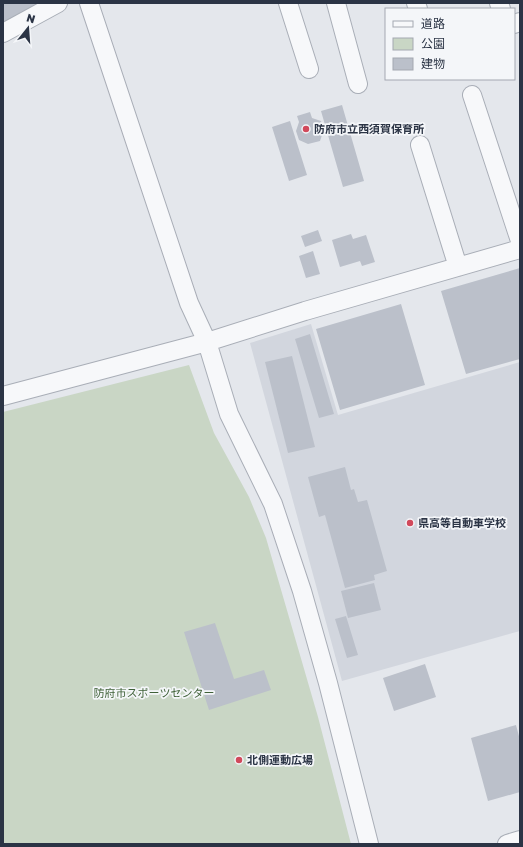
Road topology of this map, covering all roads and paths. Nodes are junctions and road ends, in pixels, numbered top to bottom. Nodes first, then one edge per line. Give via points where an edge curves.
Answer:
1 (58, 3) edge
2 (89, 3) edge
3 (288, 3) edge
4 (336, 3) edge
5 (3, 33) edge
6 (309, 69) dead end
7 (358, 84) dead end
8 (472, 95) dead end
9 (420, 145) dead end
10 (520, 240) edge
11 (520, 249) edge
12 (458, 267) junction
13 (207, 342) junction
14 (3, 396) edge
15 (520, 840) edge
16 (369, 844) edge
17 (507, 844) edge

1 - 5 street
2 - 13 street via 186,296
3 - 6 street
4 - 7 street
8 - 10 street
9 - 12 street
11 - 12 street
12 - 13 street
13 - 14 street
13 - 16 street via 229,414 273,504 302,591
15 - 17 street

